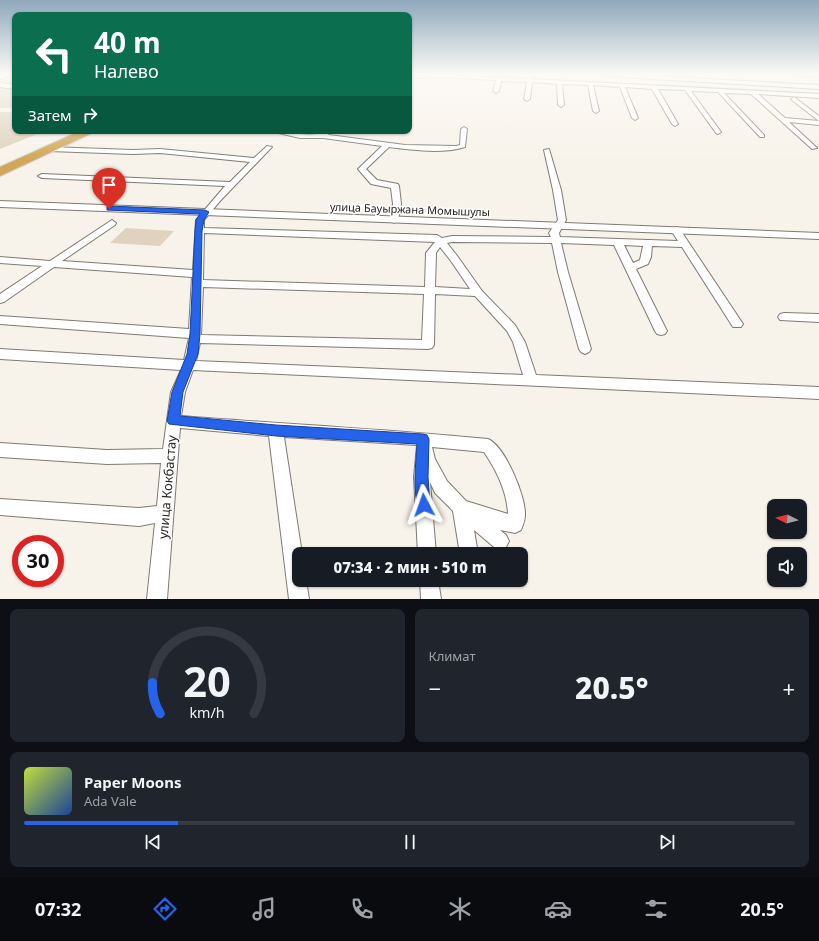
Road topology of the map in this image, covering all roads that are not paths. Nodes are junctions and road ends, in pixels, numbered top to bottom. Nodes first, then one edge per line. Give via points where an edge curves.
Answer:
1 (594, 103) edge
2 (629, 103) edge
3 (663, 103) edge
4 (697, 103) edge
5 (731, 103) edge
6 (764, 103) edge
7 (799, 103) edge
8 (596, 111) dead end
9 (635, 118) dead end
10 (819, 119) edge
11 (784, 120) junction
12 (819, 123) edge
13 (675, 124) dead end
14 (464, 129) dead end
15 (718, 132) dead end
16 (70, 134) edge
17 (82, 134) edge
18 (292, 134) edge
19 (762, 136) dead end
20 (387, 144) junction
21 (269, 147) dead end
22 (814, 148) dead end
23 (49, 149) junction
24 (547, 150) dead end
25 (256, 160) junction
26 (0, 165) edge
27 (0, 172) edge
28 (42, 176) dead end
29 (232, 184) junction
30 (0, 204) edge
31 (205, 212) junction
32 (394, 220) junction
33 (112, 223) dead end
34 (676, 230) junction
35 (199, 231) junction
36 (556, 233) junction
37 (819, 236) edge
38 (617, 241) junction
39 (441, 242) junction
40 (648, 242) junction
41 (684, 244) junction
42 (0, 260) edge
43 (51, 265) junction
44 (630, 268) junction
45 (198, 278) junction
46 (429, 291) junction
47 (478, 293) junction
48 (0, 299) edge
49 (784, 317) dead end
50 (819, 318) edge
51 (0, 320) edge
52 (737, 324) dead end
53 (661, 331) dead end
54 (195, 337) junction
55 (586, 349) dead end
56 (0, 354) edge
57 (189, 366) junction
58 (531, 380) junction
59 (819, 393) edge
60 (173, 421) junction
61 (276, 430) junction
62 (423, 439) junction
63 (0, 450) edge
64 (170, 455) junction
65 (0, 507) edge
66 (461, 507) junction
67 (165, 514) junction
68 (500, 541) dead end
69 (427, 547) edge
70 (468, 547) edge
71 (430, 587) edge
72 (157, 599) edge
73 (299, 599) edge
74 (431, 599) edge

1 - 8 street
2 - 9 street
3 - 13 street
4 - 15 street
5 - 19 street
6 - 11 street
7 - 10 street
11 - 12 street
11 - 22 street
14 - 20 street via 464,144 461,147 405,147
16 - 26 highway
17 - 23 highway
18 - 20 street via 325,135
20 - 32 street via 362,169 374,182 395,186 397,204
21 - 25 street
23 - 25 street via 160,151
23 - 27 highway
24 - 36 street via 562,220
25 - 29 street
28 - 29 street
29 - 31 street
30 - 31 street, улица Бауыржана Момышулы
31 - 32 street, улица Бауыржана Момышулы
31 - 35 street, улица Кокбастау via 200,220
32 - 36 street, улица Бауыржана Момышулы via 543,226
33 - 43 street
34 - 36 street, улица Бауыржана Момышулы
34 - 37 street, улица Бауыржана Момышулы
34 - 41 street
35 - 39 street via 404,235 437,238
35 - 45 street, улица Кокбастау
36 - 38 street
36 - 39 street via 452,239
36 - 55 street via 565,279
38 - 40 street
38 - 44 street
39 - 46 street via 434,246 431,253
39 - 47 street
40 - 41 street
40 - 44 street via 644,262
41 - 52 street
42 - 43 street
43 - 45 street
43 - 48 street
44 - 53 street
45 - 46 street
45 - 54 street, улица Кокбастау
46 - 47 street
46 - 54 street via 428,344
47 - 58 street via 511,328 519,342
49 - 50 street
51 - 54 street
54 - 57 street, улица Кокбастау
56 - 57 street
57 - 58 street
57 - 60 street, улица Кокбастау via 178,392
58 - 59 street
60 - 61 street
60 - 64 street, улица Кокбастау
61 - 62 street
61 - 73 street
62 - 66 street via 428,460 441,487
62 - 66 street via 488,446 511,486 518,518 515,524 503,522
62 - 69 street via 422,477
63 - 64 street via 146,458
64 - 67 street, улица Кокбастау
65 - 67 street via 139,517
66 - 68 street
66 - 70 street
67 - 72 street, улица Кокбастау
71 - 74 street

